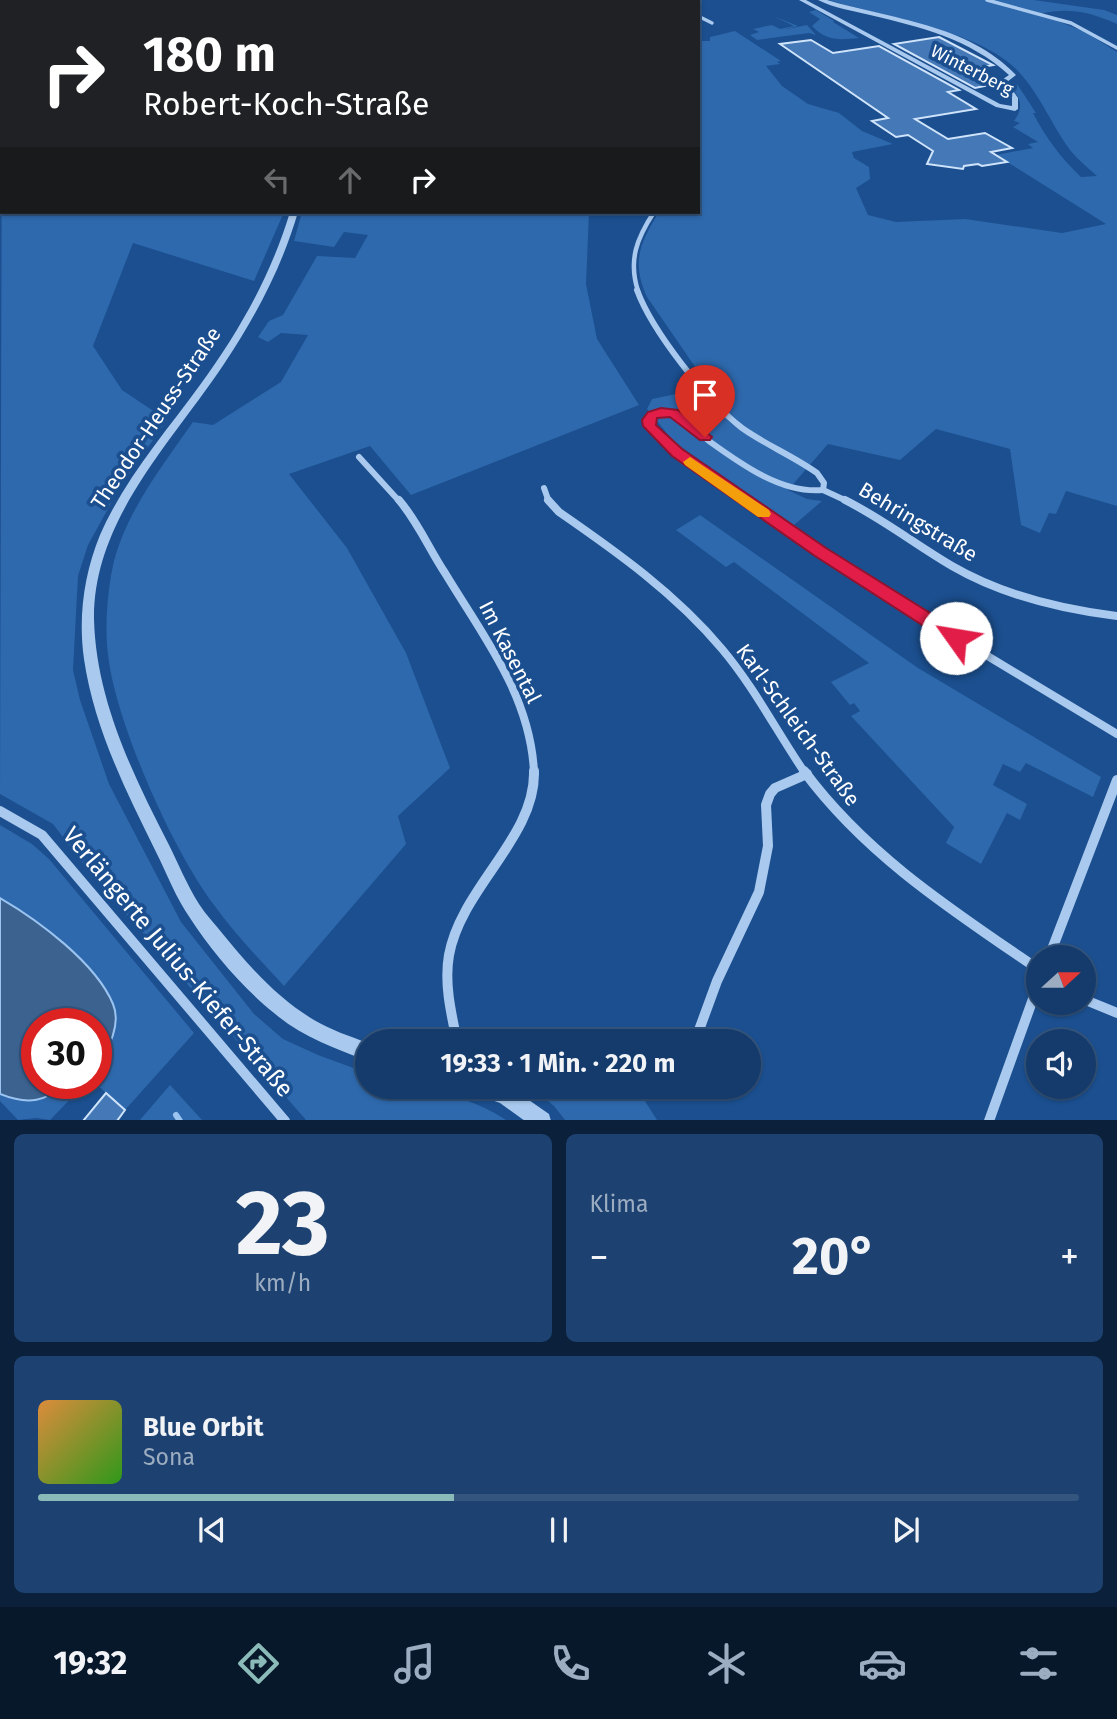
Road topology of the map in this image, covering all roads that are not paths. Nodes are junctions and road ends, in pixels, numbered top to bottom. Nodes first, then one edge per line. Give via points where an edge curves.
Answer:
1 (802, 0) edge
2 (821, 0) edge
3 (987, 0) edge
4 (700, 17) edge
5 (712, 23) dead end
6 (1117, 48) edge
7 (293, 214) edge
8 (653, 214) edge
9 (359, 457) dead end
10 (544, 488) dead end
11 (822, 490) junction
12 (1117, 616) edge
13 (1117, 734) edge
14 (807, 774) junction
15 (1117, 780) edge
16 (0, 811) edge
17 (1054, 945) edge
18 (1026, 961) edge
19 (1096, 1004) edge
20 (1117, 1013) edge
21 (1027, 1015) edge
22 (455, 1029) edge
23 (699, 1029) edge
24 (355, 1047) edge
25 (502, 1099) edge
26 (526, 1113) edge
27 (284, 1120) edge
28 (989, 1120) edge

1 - 2 street, Winterberg via 1001,107 1016,106 1003,82 1013,75 986,52 944,34
3 - 6 street via 1061,20
4 - 5 street
7 - 24 street, Theodor-Heuss-Straße via 254,309 107,534 96,560 89,635 109,735 126,778 195,912 276,1006 325,1037
8 - 11 street via 634,251 640,298 721,409 743,428 817,473 824,483
9 - 22 street, Im Kasental via 404,507 498,657 517,697 534,759 533,798 527,813 460,921 449,954
10 - 14 street, Karl-Schleich-Straße via 559,512 644,573 721,648
11 - 12 street, Behringstraße via 854,503 935,556 986,582 1065,607
11 - 13 street, Behringstraße via 802,492 766,475 673,413 661,412 649,420 677,452 821,552
14 - 18 street, Karl-Schleich-Straße via 862,839 948,908
14 - 23 street via 770,794 766,805 768,846 759,892 720,972
15 - 17 street
16 - 27 street, Verlängerte Julius-Kiefer-Straße via 42,835
19 - 20 street
21 - 28 street
25 - 26 street

